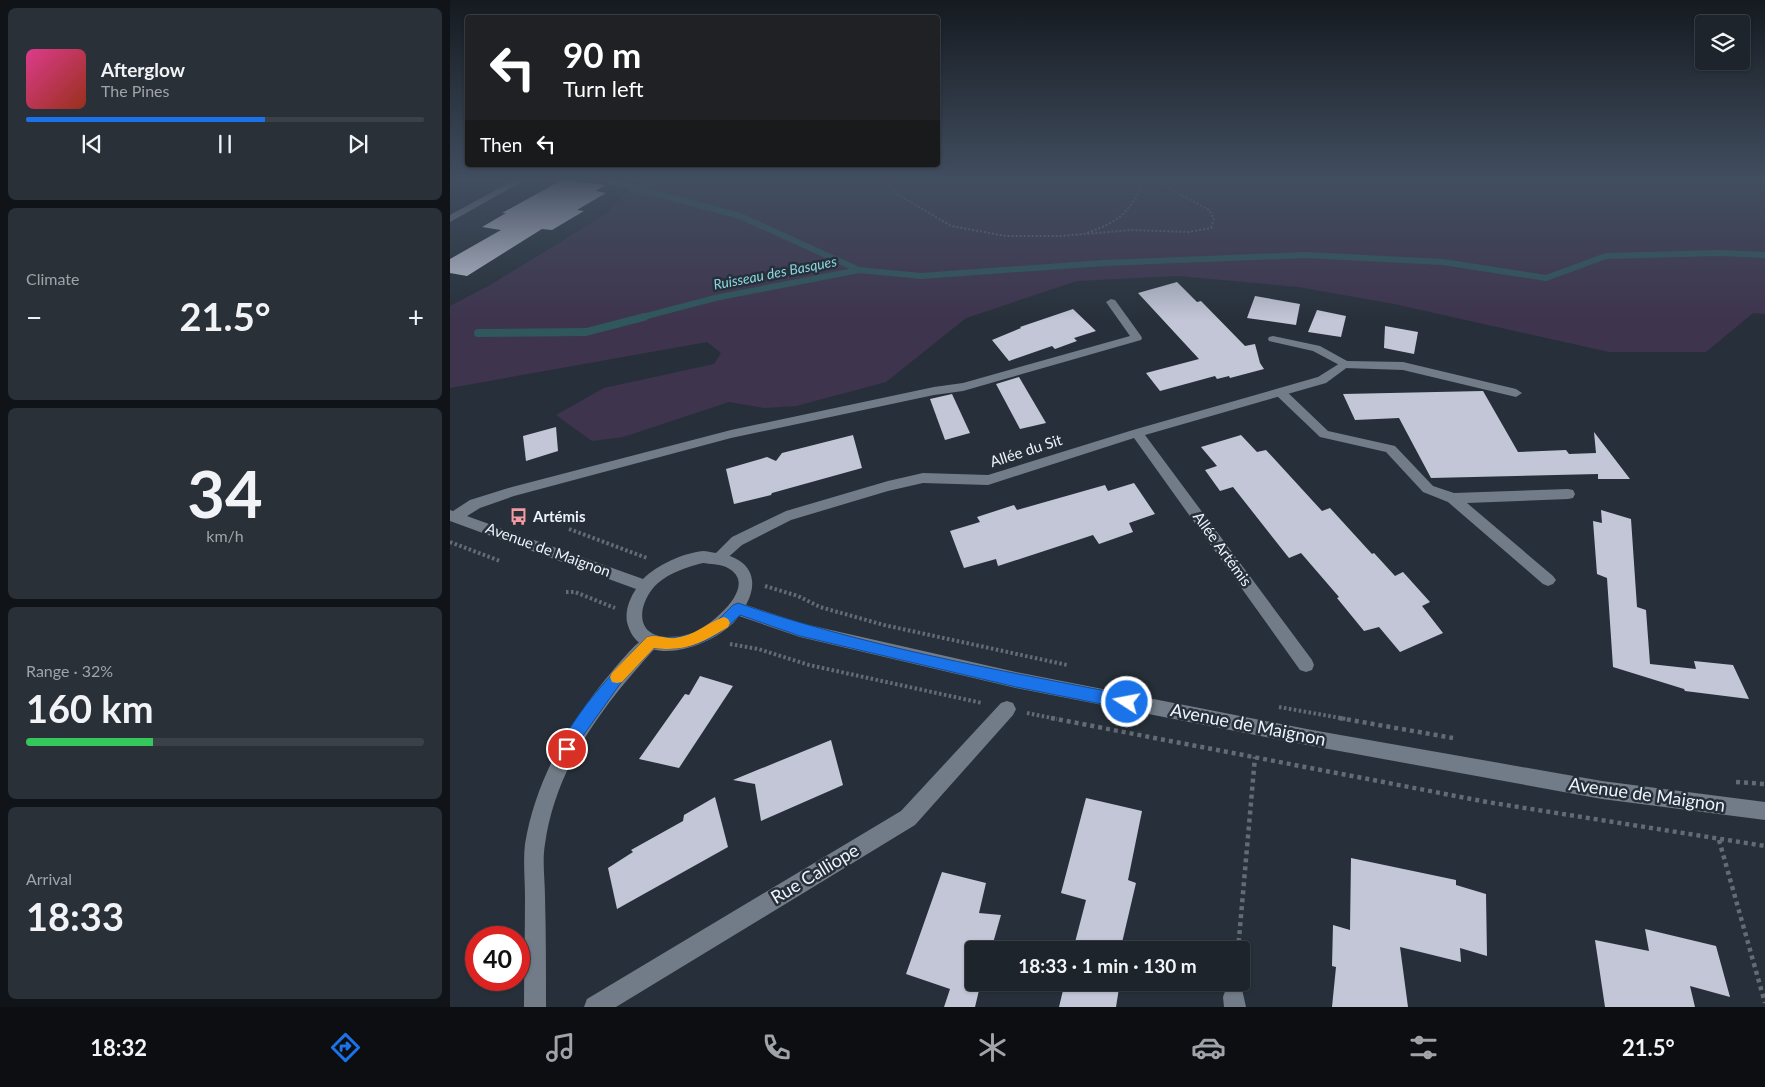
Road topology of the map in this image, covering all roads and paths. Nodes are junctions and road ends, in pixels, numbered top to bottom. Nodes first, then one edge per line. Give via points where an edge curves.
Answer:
1 (956, 227) edge
2 (1103, 227) edge
3 (1211, 227) edge
4 (1082, 234) junction
5 (1110, 302) dead end
6 (1273, 338) dead end
7 (1345, 364) junction
8 (1280, 392) junction
9 (1516, 393) dead end
10 (1137, 433) junction
11 (1568, 494) dead end
12 (1453, 498) junction
13 (452, 516) edge
14 (569, 529) dead end
15 (450, 542) edge
16 (719, 557) junction
17 (500, 561) dead end
18 (668, 569) junction
19 (746, 580) junction
20 (1548, 580) dead end
21 (646, 586) junction
22 (566, 592) dead end
23 (738, 609) junction
24 (633, 618) junction
25 (698, 638) junction
26 (652, 641) junction
27 (1306, 665) dead end
28 (1076, 667) dead end
29 (1277, 707) dead end
30 (1007, 709) junction
31 (1454, 739) dead end
32 (1255, 757) junction
33 (1727, 781) dead end
34 (1765, 784) edge
35 (1765, 811) edge
36 (1719, 840) junction
37 (1765, 846) edge
38 (1239, 941) edge
39 (1765, 1003) edge
40 (535, 1007) edge
41 (595, 1007) edge

1 - 4 path via 1006,236
2 - 4 path
3 - 4 path via 1189,232 1131,230
5 - 13 street via 1138,338 963,387 934,390 730,434 503,495
6 - 7 street via 1316,348
7 - 8 street, Allée du Sit via 1322,380
7 - 9 street via 1404,366
8 - 10 street, Allée du Sit
8 - 12 street via 1324,434 1390,449 1428,488
10 - 16 street, Allée du Sit via 988,480 923,478 860,494 786,516 737,541
10 - 27 street, Allée Artémis
11 - 12 lane
12 - 20 street
13 - 21 street, Avenue de Maignon
14 - 18 path
15 - 17 path
16 - 18 street via 702,557
16 - 19 street via 737,565
18 - 21 street
19 - 23 street via 745,594
19 - 28 path via 798,596 820,607 884,625
21 - 24 street via 636,602
22 - 24 path via 605,603
23 - 25 street via 721,626
23 - 35 street, Avenue de Maignon via 800,630 1016,680 1602,790
24 - 26 street via 638,632
25 - 26 street via 673,644
25 - 30 path via 758,649 809,664
26 - 40 street via 615,679 575,735 558,764 542,806 535,846
29 - 31 path
30 - 32 path
30 - 41 street, Rue Calliope via 908,818
32 - 36 path via 1470,799
32 - 38 path
33 - 34 path
36 - 37 path
36 - 39 path

